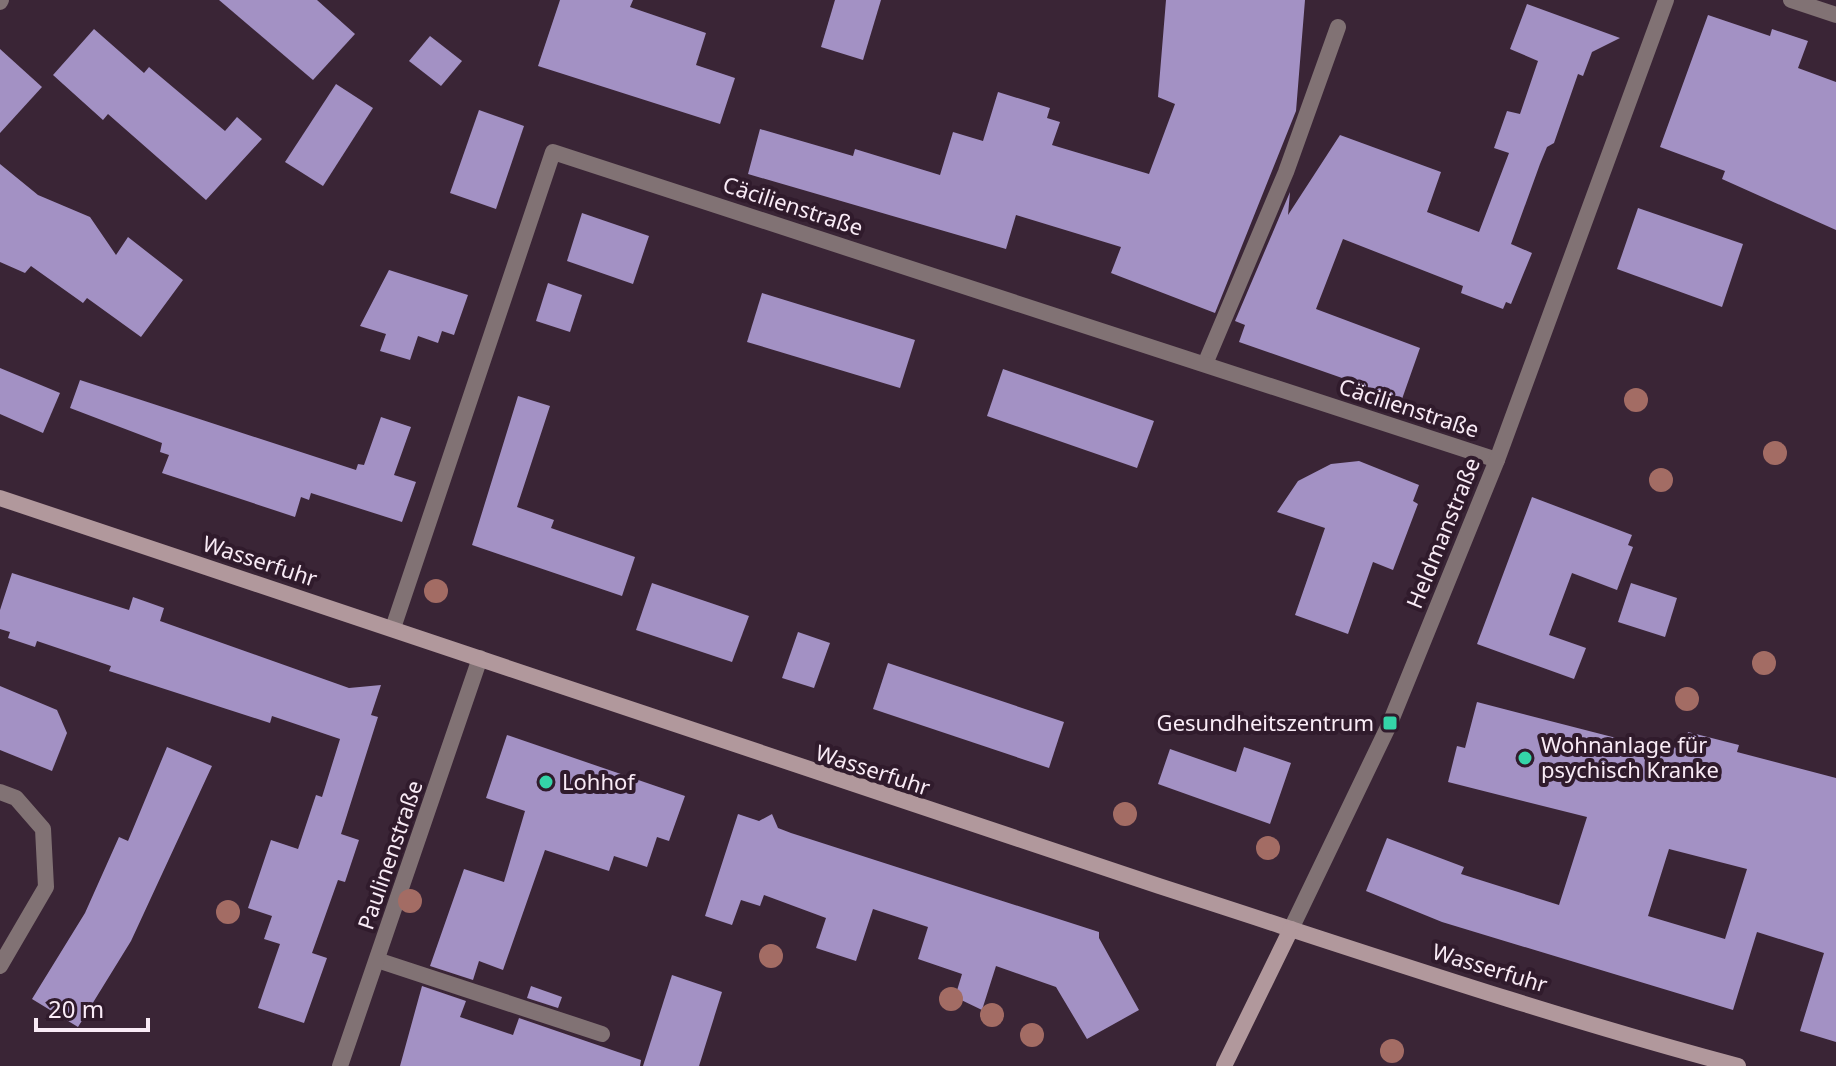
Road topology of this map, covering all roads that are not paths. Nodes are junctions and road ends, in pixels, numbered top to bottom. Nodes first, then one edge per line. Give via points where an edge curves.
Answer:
1 (1666, 0) edge
2 (1791, 0) edge
3 (1836, 15) edge
4 (1338, 27) dead end
5 (1205, 364) junction
6 (1497, 460) junction
7 (0, 498) edge
8 (393, 628) junction
9 (480, 658) junction
10 (0, 792) edge
11 (1291, 929) junction
12 (377, 960) junction
13 (0, 966) edge
14 (602, 1034) dead end
15 (340, 1066) edge
16 (1224, 1066) edge
17 (1738, 1066) edge

1 - 6 street, Heldmanstraße
2 - 3 street
4 - 5 street via 1286,172
5 - 6 street, Cäcilienstraße
5 - 8 street, Cäcilienstraße via 553,152
6 - 11 street, Heldmanstraße via 1390,723
7 - 8 main road, Wasserfuhr
8 - 9 main road, Wasserfuhr
9 - 11 main road, Wasserfuhr
9 - 12 street, Paulinenstraße
10 - 13 street via 16,798 43,829 46,887
11 - 16 main road, Heldmanstraße
11 - 17 main road, Wasserfuhr
12 - 14 street
12 - 15 street, Paulinenstraße

